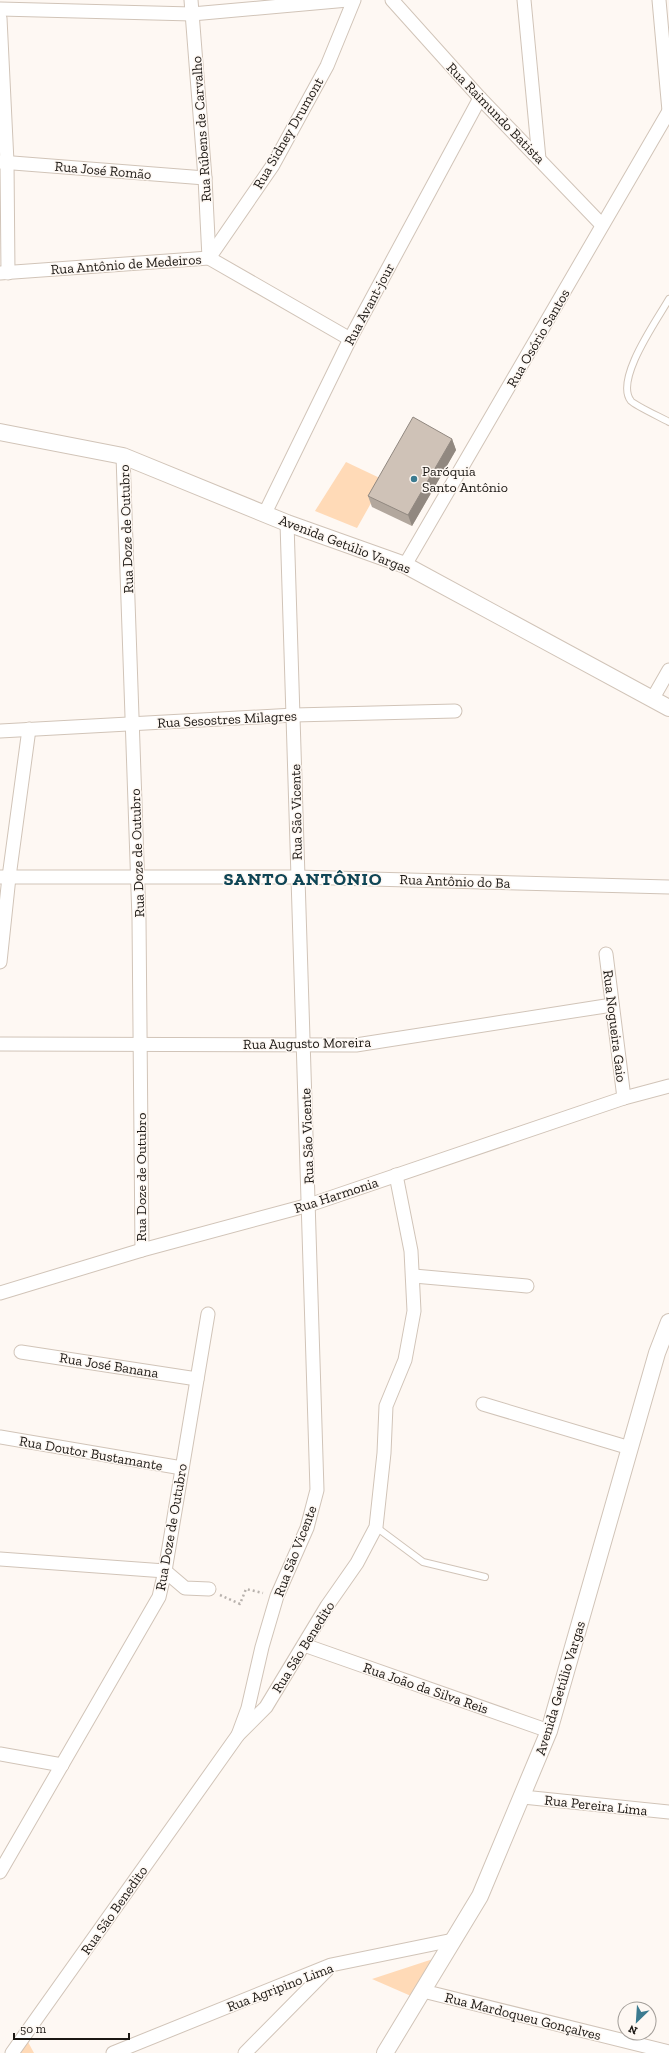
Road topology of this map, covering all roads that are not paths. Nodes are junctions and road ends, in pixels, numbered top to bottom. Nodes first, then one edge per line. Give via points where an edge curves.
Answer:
1 (191, 0) edge
2 (348, 0) edge
3 (354, 0) edge
4 (392, 0) edge
5 (524, 0) edge
6 (659, 0) edge
7 (0, 9) edge
8 (192, 14) junction
9 (0, 18) edge
10 (480, 98) junction
11 (669, 111) edge
12 (539, 159) junction
13 (4, 162) edge
14 (205, 178) junction
15 (602, 225) junction
16 (209, 258) junction
17 (4, 273) edge
18 (669, 299) edge
19 (350, 339) junction
20 (669, 422) edge
21 (0, 432) edge
22 (123, 456) junction
23 (265, 513) junction
24 (287, 523) junction
25 (405, 565) junction
26 (669, 670) edge
27 (653, 698) junction
28 (669, 708) edge
29 (455, 711) dead end
30 (294, 715) junction
31 (132, 724) junction
32 (29, 730) junction
33 (0, 731) edge
34 (138, 876) junction
35 (4, 877) edge
36 (297, 877) junction
37 (669, 887) edge
38 (606, 954) dead end
39 (0, 962) edge
40 (612, 1005) junction
41 (0, 1044) edge
42 (140, 1045) junction
43 (304, 1045) junction
44 (669, 1086) edge
45 (624, 1098) junction
46 (396, 1175) junction
47 (309, 1204) junction
48 (142, 1250) junction
49 (414, 1276) junction
50 (527, 1286) dead end
51 (0, 1293) edge
52 (208, 1314) dead end
53 (669, 1322) edge
54 (21, 1352) dead end
55 (197, 1379) junction
56 (483, 1404) dead end
57 (0, 1437) edge
58 (630, 1448) junction
59 (182, 1468) junction
60 (376, 1527) junction
61 (0, 1559) edge
62 (165, 1571) junction
63 (485, 1577) dead end
64 (209, 1589) road end
65 (304, 1645) junction
66 (549, 1731) junction
67 (238, 1735) junction
68 (0, 1754) edge
69 (62, 1765) junction
70 (523, 1797) junction
71 (669, 1812) edge
72 (0, 1872) edge
73 (453, 1940) junction
74 (331, 1966) junction
75 (423, 1991) junction
76 (669, 2052) edge
77 (12, 2053) edge
78 (113, 2053) edge
79 (245, 2053) edge
80 (386, 2053) edge

1 - 8 street, Rua Rúbens de Carvalho
2 - 8 street
3 - 16 street, Rua Sidney Drumont via 327,66 273,165
4 - 10 street, Rua Raimundo Batista
5 - 12 street
6 - 11 street
7 - 8 street
8 - 14 street, Rua Rúbens de Carvalho
9 - 13 street
10 - 12 street, Rua Raimundo Batista
10 - 19 street, Rua Avant-jour
11 - 15 street, Rua Osório Santos
12 - 15 street, Rua Raimundo Batista
13 - 14 street, Rua José Romão
13 - 17 street
14 - 16 street, Rua Rúbens de Carvalho
15 - 25 street, Rua Osório Santos
16 - 17 street, Rua Antônio de Medeiros
16 - 19 street, Rua Antônio de Medeiros
18 - 20 lane via 630,370 626,389 632,402
19 - 23 street, Rua Avant-jour
21 - 22 street, Avenida Getúlio Vargas
22 - 23 street, Avenida Getúlio Vargas
22 - 31 street, Rua Doze de Outubro
23 - 24 street, Avenida Getúlio Vargas
24 - 25 street, Avenida Getúlio Vargas
24 - 30 street, Rua São Vicente
25 - 27 street, Avenida Getúlio Vargas
26 - 27 street
27 - 28 street, Avenida Getúlio Vargas
29 - 30 street, Rua Sesostres Milagres
30 - 31 street, Rua Sesostres Milagres
30 - 36 street, Rua São Vicente
31 - 32 street, Rua Sesostres Milagres
31 - 34 street, Rua Doze de Outubro
32 - 33 street, Rua Sesostres Milagres
32 - 35 street
34 - 35 street, Rua Antônio do Ba
34 - 36 street, Rua Antônio do Ba
34 - 42 street, Rua Doze de Outubro
35 - 39 street
36 - 37 street, Rua Antônio do Ba
36 - 43 street, Rua São Vicente
38 - 40 street, Rua Nogueira Gaio
40 - 43 street, Rua Augusto Moreira via 356,1045
40 - 45 street, Rua Nogueira Gaio
41 - 42 street, Rua Augusto Moreira
42 - 43 street, Rua Augusto Moreira
42 - 48 street, Rua Doze de Outubro
43 - 47 street, Rua São Vicente
44 - 45 street, Rua Harmonia
45 - 46 street, Rua Harmonia
46 - 47 street, Rua Harmonia
46 - 49 street, Rua São Benedito
47 - 48 street, Rua Harmonia
47 - 67 street, Rua São Vicente via 318,1490 307,1528 277,1596 248,1708
48 - 51 street, Rua Harmonia
49 - 50 street
49 - 60 street, Rua São Benedito via 414,1310 405,1360 386,1406
52 - 55 street, Rua Doze de Outubro
53 - 58 street, Avenida Getúlio Vargas via 657,1353
54 - 55 street, Rua José Banana
55 - 59 street, Rua Doze de Outubro
56 - 58 street
57 - 59 street, Rua Doutor Bustamante
58 - 66 street, Avenida Getúlio Vargas
59 - 62 street, Rua Doze de Outubro
60 - 63 lane via 423,1562
60 - 65 street, Rua São Benedito via 358,1563 327,1606
61 - 62 street
62 - 64 street via 184,1588
62 - 69 street, Rua Doze de Outubro via 159,1597
65 - 66 street, Rua João da Silva Reis
65 - 67 street, Rua São Benedito via 266,1707
66 - 70 street, Avenida Getúlio Vargas
67 - 77 street, Rua São Benedito
68 - 69 street
69 - 72 street, Rua Doze de Outubro
70 - 71 street, Rua Pereira Lima
70 - 73 street, Avenida Getúlio Vargas via 480,1896
73 - 74 street, Rua Agripino Lima
73 - 75 street, Avenida Getúlio Vargas
74 - 78 street, Rua Agripino Lima
74 - 79 street
75 - 76 street, Rua Mardoqueu Gonçalves
75 - 80 street, Avenida Getúlio Vargas

